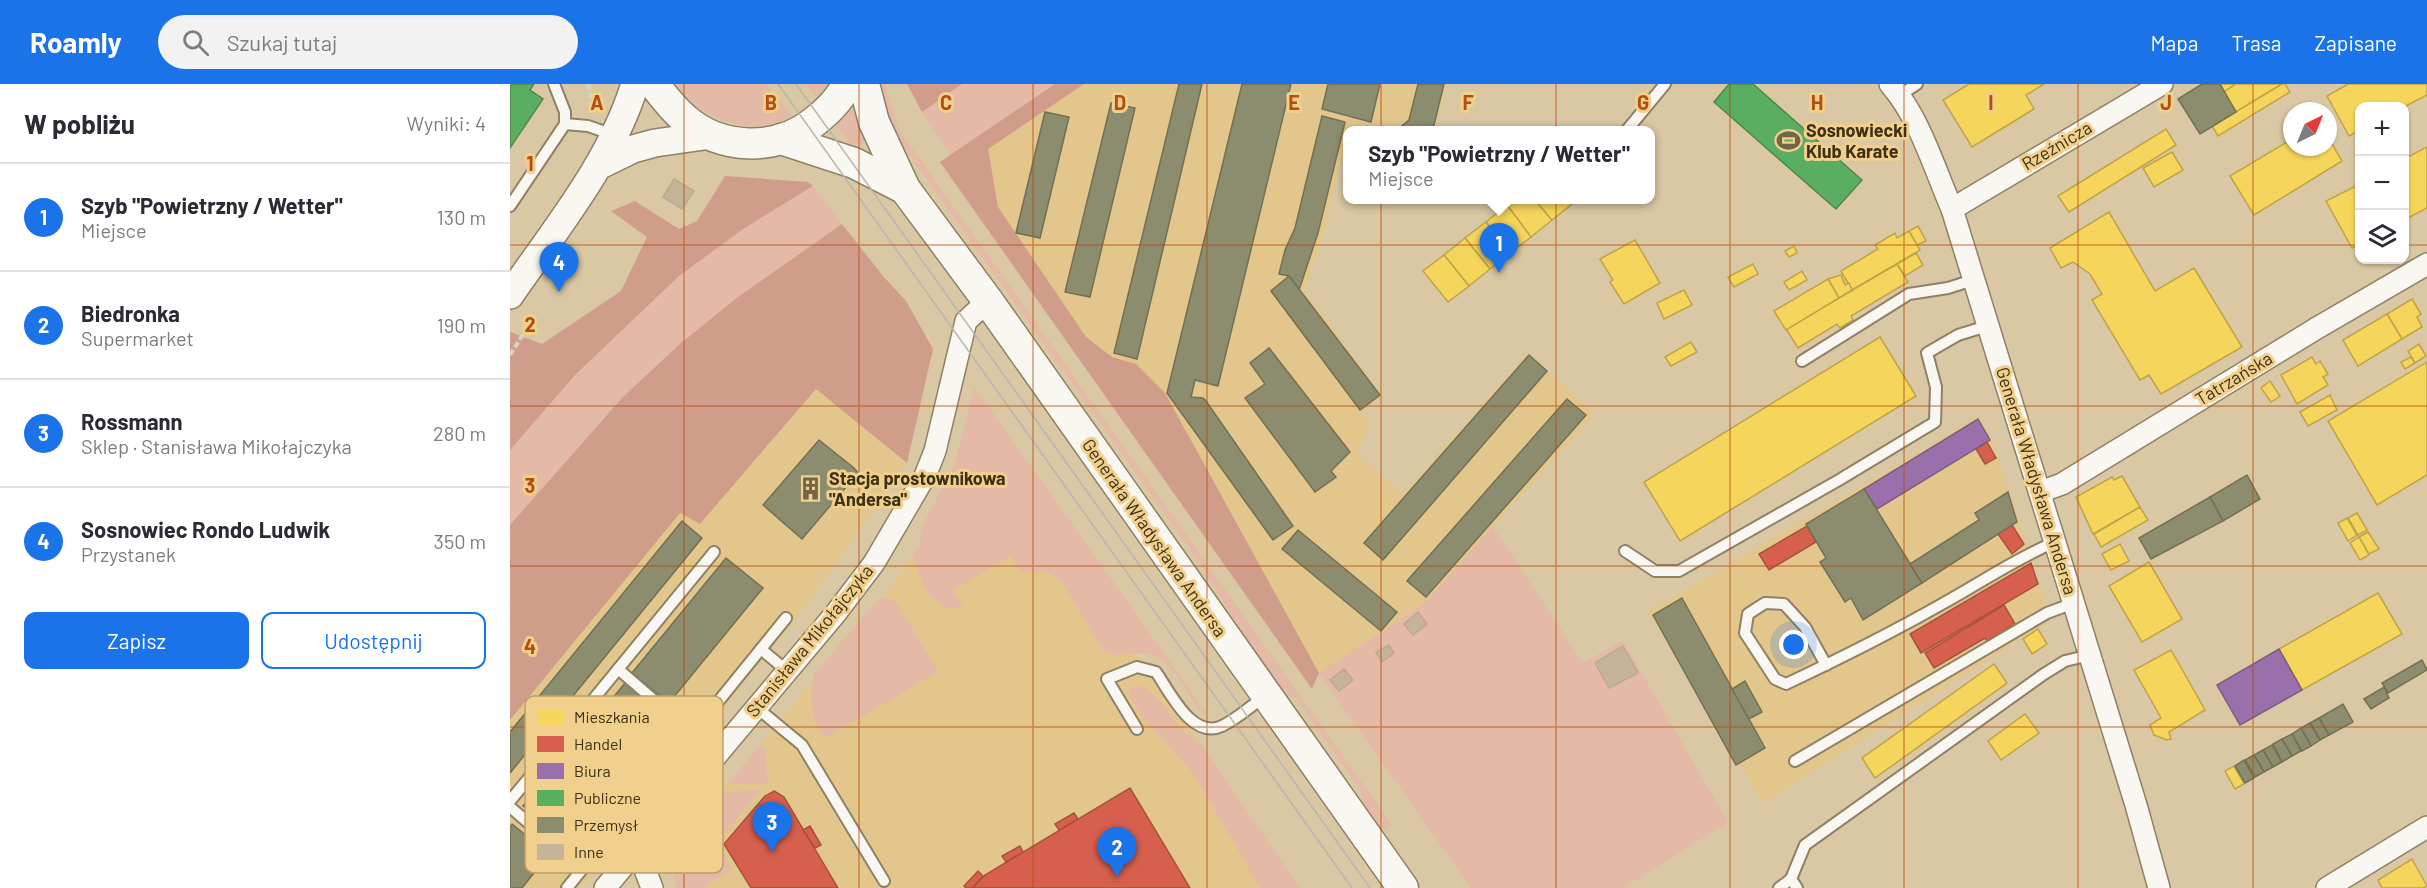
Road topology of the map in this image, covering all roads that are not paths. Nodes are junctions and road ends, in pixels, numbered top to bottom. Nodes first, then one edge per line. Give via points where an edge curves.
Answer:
1 (554, 84) edge
2 (635, 84) edge
3 (654, 84) edge
4 (847, 84) edge
5 (864, 84) edge
6 (1665, 84) edge
7 (2162, 84) edge
8 (1902, 88) edge
9 (565, 124) junction
10 (1630, 126) edge
11 (711, 135) junction
12 (615, 136) junction
13 (781, 139) junction
14 (598, 166) junction
15 (905, 189) junction
16 (510, 206) edge
17 (1952, 209) junction
18 (2427, 264) edge
19 (517, 280) edge
20 (1973, 280) junction
21 (988, 301) junction
22 (1987, 326) junction
23 (1802, 361) dead end
24 (2040, 492) junction
25 (2055, 542) junction
26 (1624, 551) dead end
27 (714, 552) dead end
28 (2074, 603) junction
29 (786, 618) dead end
30 (761, 649) junction
31 (2090, 655) junction
32 (1826, 665) junction
33 (618, 669) junction
34 (787, 671) junction
35 (596, 696) edge
36 (649, 696) edge
37 (722, 696) edge
38 (1265, 696) junction
39 (756, 707) junction
40 (1137, 729) dead end
41 (723, 746) edge
42 (1795, 761) dead end
43 (525, 783) edge
44 (510, 801) edge
45 (510, 807) edge
46 (525, 820) edge
47 (2427, 827) edge
48 (578, 873) edge
49 (618, 873) edge
50 (646, 873) edge
51 (884, 881) dead end
52 (1794, 884) edge
53 (567, 888) edge
54 (605, 888) edge
55 (652, 888) edge
56 (1402, 888) edge
57 (1779, 888) edge
58 (2159, 888) edge
59 (2327, 888) edge

1 - 9 lane via 565,112
2 - 12 street
3 - 11 main road via 685,120
4 - 13 main road via 821,117
5 - 15 main road, Generała Władysława Andersa via 874,122
6 - 10 lane
7 - 17 street, Rzeźnicza
8 - 17 street, Generała Władysława Andersa
9 - 12 lane via 588,126
9 - 16 lane
11 - 13 main road via 745,144
11 - 14 street via 644,146
12 - 14 street
13 - 15 main road, Generała Władysława Andersa via 854,163
14 - 19 street
15 - 21 main road, Generała Władysława Andersa
17 - 20 street, Generała Władysława Andersa
18 - 24 street, Tatrzańska via 2062,484
20 - 22 street, Generała Władysława Andersa
20 - 23 lane via 1909,294
21 - 34 street, Stanisława Mikołajczyka via 966,321 942,430 925,476 874,563
21 - 38 main road, Generała Władysława Andersa
22 - 24 street, Generała Władysława Andersa
22 - 26 lane via 1958,334 1927,353 1936,387 1935,422 1678,571 1655,571
24 - 25 street, Generała Władysława Andersa
25 - 28 street, Generała Władysława Andersa
25 - 32 lane via 2025,554 1942,604
27 - 33 lane
28 - 31 street, Generała Władysława Andersa
28 - 42 lane via 2047,614
29 - 30 lane
30 - 34 lane
30 - 37 lane
31 - 52 lane via 2065,662 2044,674 1805,845
31 - 58 street, Generała Władysława Andersa
32 - 32 lane via 1786,684 1775,679 1745,633 1748,615 1765,603 1784,604 1805,627
33 - 35 lane
33 - 36 lane
34 - 39 street, Stanisława Mikołajczyka
38 - 40 lane via 1221,726 1210,729 1193,724 1156,672 1137,667 1107,679
38 - 56 main road, Generała Władysława Andersa
39 - 41 street, Stanisława Mikołajczyka
39 - 51 lane via 802,745
43 - 44 lane
45 - 46 lane
47 - 59 street
48 - 53 lane
49 - 54 street, Stanisława Mikołajczyka
50 - 55 street
52 - 57 lane

